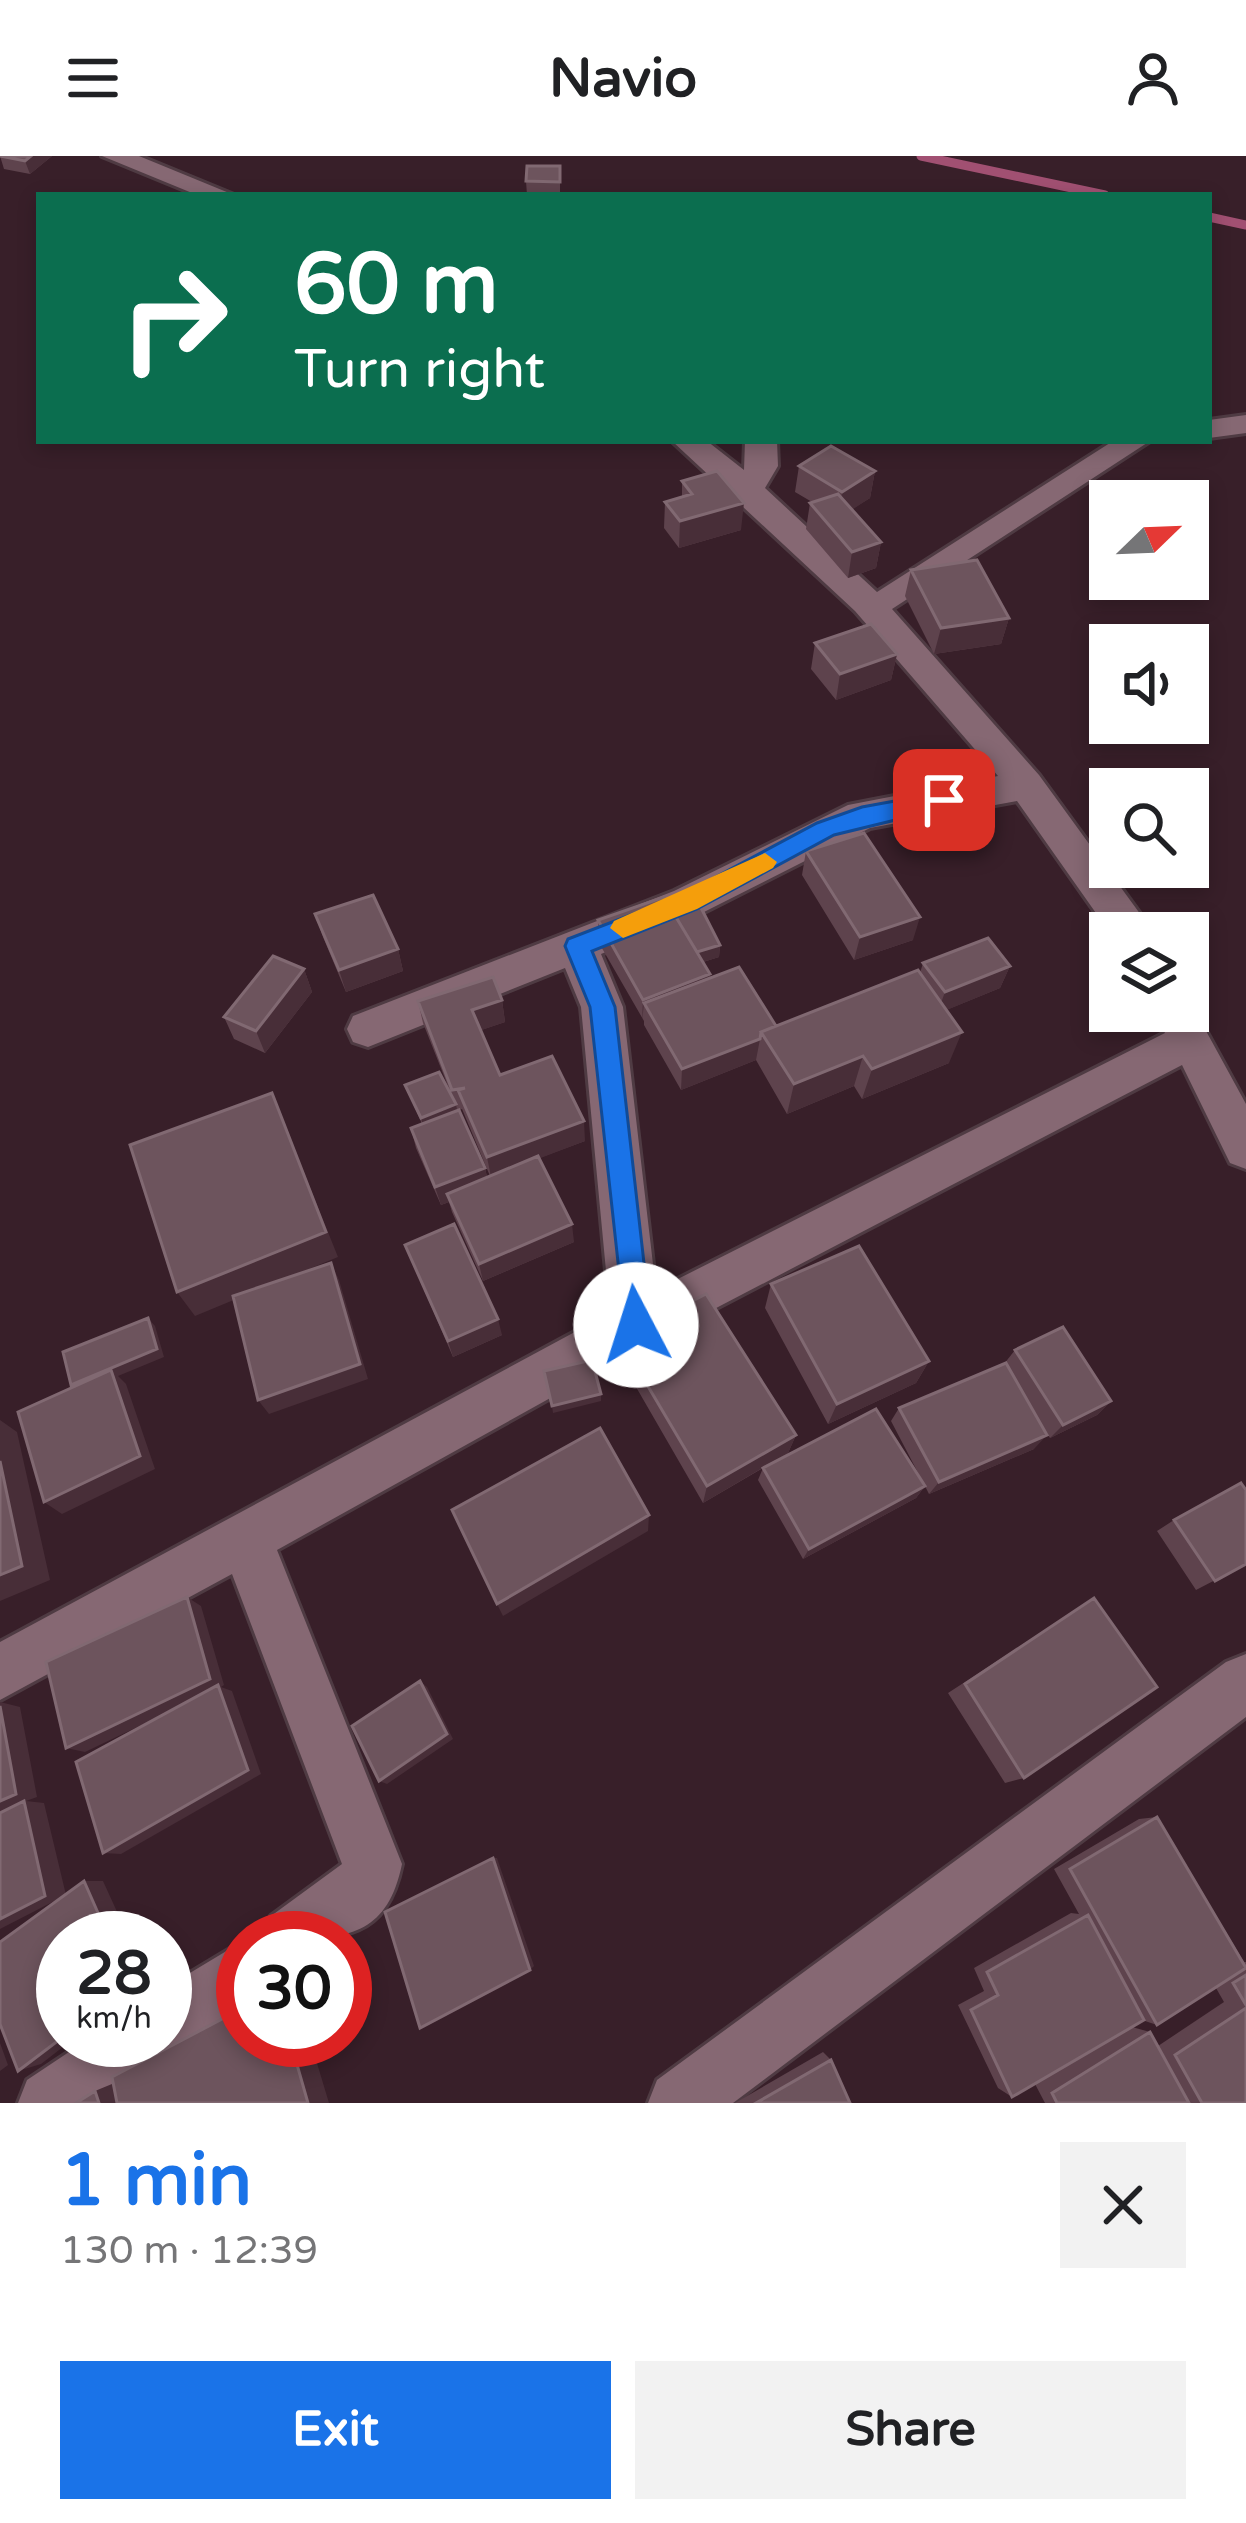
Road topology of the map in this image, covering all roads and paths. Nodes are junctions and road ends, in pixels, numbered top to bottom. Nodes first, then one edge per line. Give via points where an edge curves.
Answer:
1 (115, 156) edge
2 (212, 192) edge
3 (1246, 424) edge
4 (1212, 429) edge
5 (692, 444) edge
6 (761, 444) edge
7 (1129, 444) edge
8 (749, 488) junction
9 (877, 606) junction
10 (1026, 785) junction
11 (1118, 912) edge
12 (577, 946) junction
13 (368, 1029) dead end
14 (1172, 1032) edge
15 (1186, 1032) edge
16 (1246, 1149) edge
17 (636, 1325) junction
18 (246, 1540) junction
19 (0, 1672) edge
20 (1246, 1682) edge
21 (333, 1911) edge
22 (103, 2067) edge
23 (50, 2103) edge
24 (680, 2103) edge

1 - 2 street
3 - 4 street
5 - 8 street
6 - 8 street via 762,466
7 - 9 street
8 - 9 street
9 - 10 street
10 - 11 street
10 - 12 street via 862,815 688,902
12 - 13 street
12 - 17 street via 602,1007
14 - 17 street
15 - 16 street
17 - 18 street
18 - 19 street
18 - 21 street via 372,1864 367,1888
20 - 24 street
22 - 23 street

